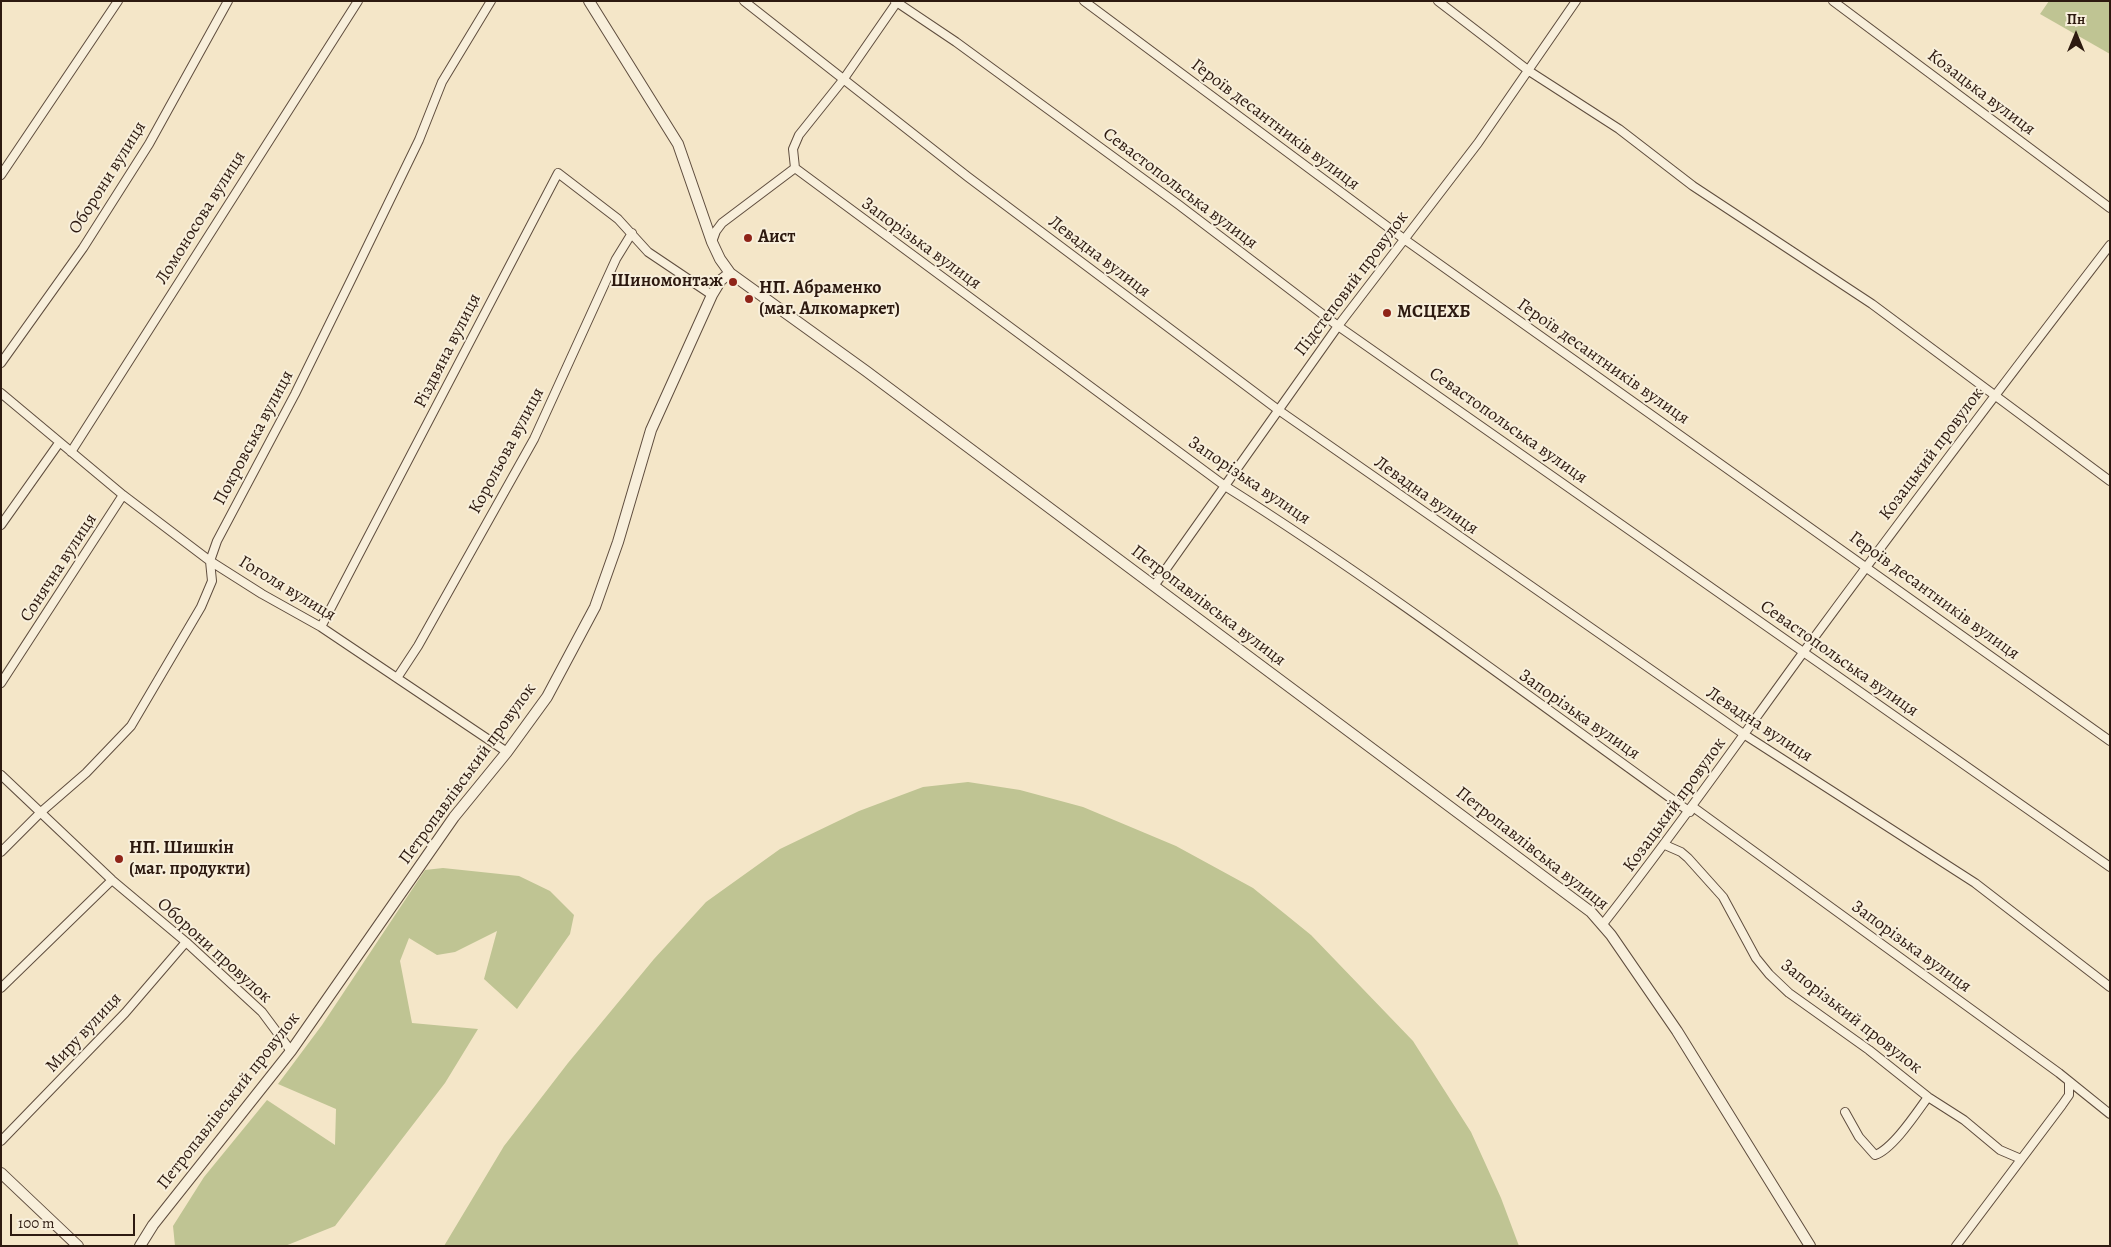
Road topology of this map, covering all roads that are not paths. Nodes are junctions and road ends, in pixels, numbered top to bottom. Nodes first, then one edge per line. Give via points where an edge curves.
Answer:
1 (118, 1) edge
2 (228, 1) edge
3 (358, 1) edge
4 (491, 1) edge
5 (588, 1) edge
6 (744, 1) edge
7 (1084, 1) edge
8 (1438, 1) edge
9 (1576, 1) edge
10 (1833, 1) edge
11 (896, 2) edge
12 (1529, 71) junction
13 (843, 80) junction
14 (795, 168) junction
15 (1, 176) edge
16 (2110, 208) edge
17 (632, 233) junction
18 (1404, 239) junction
19 (712, 242) junction
20 (2110, 245) edge
21 (730, 273) junction
22 (712, 295) junction
23 (1338, 326) junction
24 (1, 363) edge
25 (1, 393) edge
26 (1993, 396) junction
27 (1277, 410) junction
28 (59, 443) junction
29 (71, 452) junction
30 (2110, 481) edge
31 (1225, 486) junction
32 (124, 495) junction
33 (1, 525) edge
34 (210, 561) junction
35 (1867, 567) junction
36 (1154, 586) junction
37 (321, 627) junction
38 (1804, 653) junction
39 (396, 678) junction
40 (1, 682) edge
41 (1745, 735) junction
42 (2110, 741) edge
43 (507, 752) junction
44 (1, 775) edge
45 (1691, 809) junction
46 (41, 812) junction
47 (1665, 845) junction
48 (1, 852) edge
49 (2110, 867) edge
50 (112, 880) junction
51 (1603, 924) junction
52 (186, 942) junction
53 (2110, 987) edge
54 (1, 988) edge
55 (292, 1051) junction
56 (2069, 1083) junction
57 (1928, 1097) junction
58 (1845, 1112) dead end
59 (2110, 1114) edge
60 (1, 1141) edge
61 (2022, 1159) junction
62 (1, 1173) edge
63 (78, 1246) edge
64 (140, 1246) edge
65 (1810, 1246) edge
66 (1956, 1246) edge

1 - 15 street
2 - 24 street, Оборони вулиця via 149,144 83,248
3 - 29 street, Ломоносова вулиця
4 - 34 street, Покровська вулиця via 442,82 419,140 295,394 217,541
5 - 19 street, Петропавлівська вулиця via 678,144
6 - 13 street, Левадна вулиця
7 - 18 street, Героїв десантників вулиця
8 - 12 street
9 - 12 street, Підстеповий провулок
10 - 16 street, Козацька вулиця
11 - 13 street
11 - 23 street, Севастопольська вулиця via 1179,205
12 - 18 street, Підстеповий провулок
12 - 26 street via 1619,130 1693,186 1872,304
13 - 14 street via 799,135 794,149
13 - 27 street, Левадна вулиця
14 - 19 street via 722,224
14 - 31 street, Запорізька вулиця
17 - 22 street via 648,252
17 - 37 street, Різдвяна вулиця via 558,173
17 - 39 street, Корольова вулиця via 616,258 534,439 418,646
18 - 23 street, Підстеповий провулок
18 - 35 street, Героїв десантників вулиця
19 - 21 street, Петропавлівська вулиця
20 - 26 street, Козацький провулок
21 - 22 street, Петропавлівський провулок via 721,280
21 - 36 street, Петропавлівська вулиця
22 - 43 street, Петропавлівський провулок via 651,430 595,607 547,697
23 - 27 street, Підстеповий провулок
23 - 38 street, Севастопольська вулиця
25 - 28 street, Гоголя вулиця
26 - 30 street
26 - 35 street, Козацький провулок
27 - 31 street, Підстеповий провулок
27 - 41 street, Левадна вулиця
28 - 29 street, Гоголя вулиця
28 - 33 street
29 - 32 street, Гоголя вулиця
31 - 36 street, Підстеповий провулок
31 - 45 street, Запорізька вулиця via 1291,528
32 - 34 street, Гоголя вулиця
32 - 40 street, Сонячна вулиця
34 - 37 street, Гоголя вулиця
34 - 46 street, Покровська вулиця via 212,581 201,607 131,726 86,773
35 - 38 street, Козацький провулок
35 - 42 street, Героїв десантників вулиця
36 - 51 street, Петропавлівська вулиця via 1574,898
37 - 39 street, Гоголя вулиця
38 - 41 street, Козацький провулок
38 - 49 street, Севастопольська вулиця
39 - 43 street, Гоголя вулиця
41 - 45 street, Козацький провулок
41 - 53 street, Левадна вулиця via 1975,883
43 - 55 street, Петропавлівський провулок via 454,817
44 - 46 street, Оборони провулок
45 - 47 street, Козацький провулок
45 - 56 street, Запорізька вулиця
46 - 48 street, Покровська вулиця
46 - 50 street, Оборони провулок
47 - 51 street, Козацький провулок
47 - 57 street, Запорізький провулок via 1688,858 1724,897 1756,958 1769,974 1814,1012
50 - 52 street, Оборони провулок
50 - 54 street
51 - 65 street, Петропавлівська вулиця via 1676,1031
52 - 55 street, Оборони провулок via 262,1012
52 - 60 street, Миру вулиця via 119,1020
55 - 64 street, Петропавлівський провулок via 153,1225
56 - 59 street, Запорізька вулиця
56 - 61 street via 2069,1095
57 - 58 street, Запорізький провулок via 1904,1129 1881,1153 1875,1155 1859,1137
57 - 61 street, Запорізький провулок via 1964,1120 2000,1150
61 - 66 street
62 - 63 street

